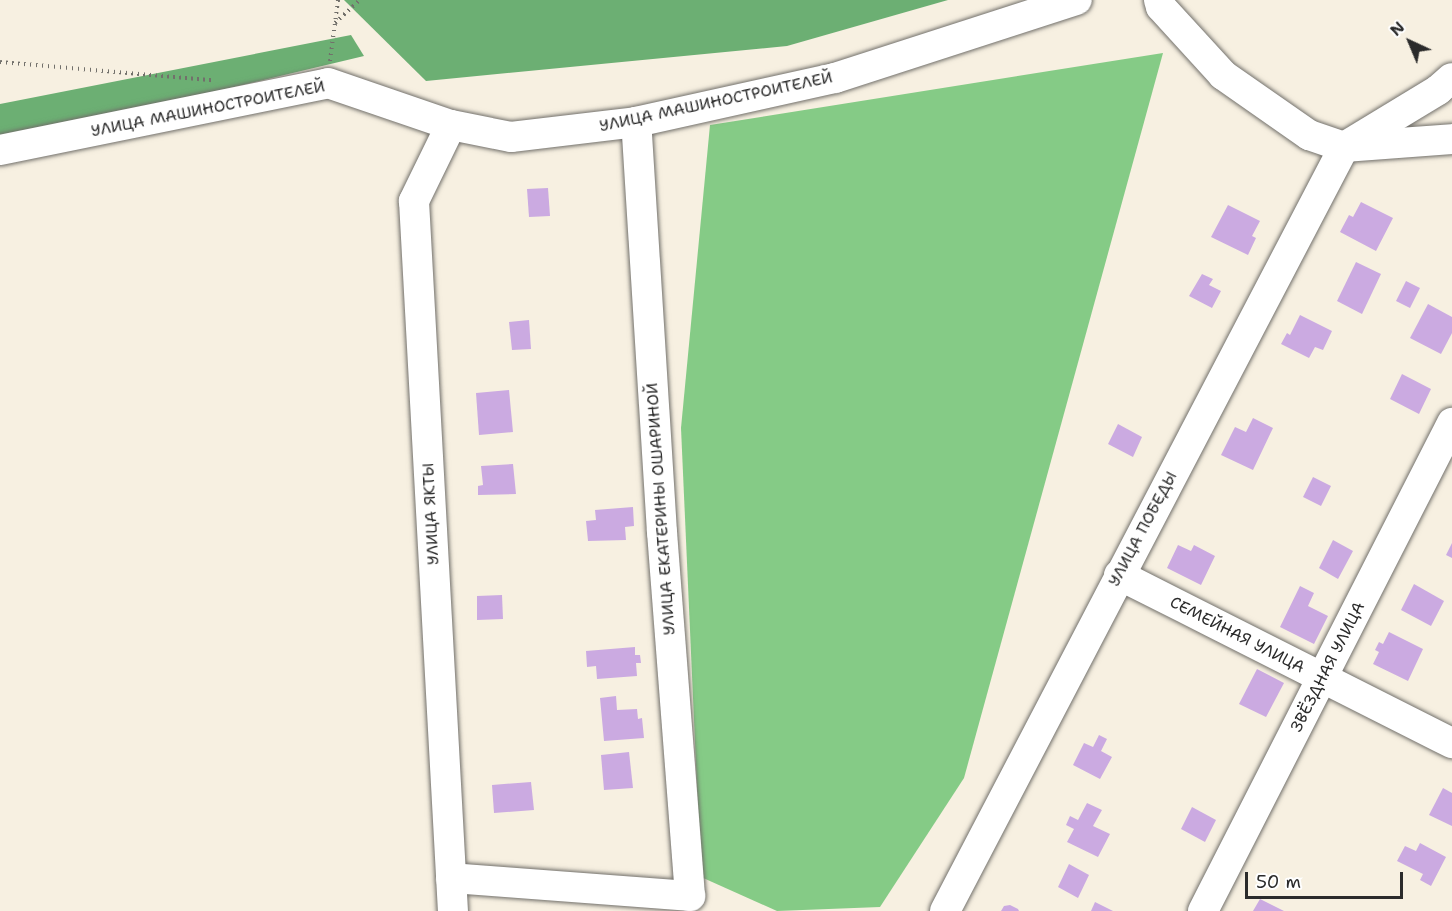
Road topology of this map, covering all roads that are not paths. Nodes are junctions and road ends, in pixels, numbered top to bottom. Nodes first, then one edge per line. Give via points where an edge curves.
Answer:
1 (1077, 0) edge
2 (1159, 0) edge
3 (1452, 78) edge
4 (636, 122) junction
5 (451, 125) junction
6 (1452, 139) edge
7 (1344, 147) junction
8 (0, 150) edge
9 (1452, 423) edge
10 (1119, 575) junction
11 (1322, 679) junction
12 (1452, 743) edge
13 (451, 878) junction
14 (453, 911) edge
15 (945, 911) edge
16 (1203, 911) edge

1 - 4 street, УЛИЦА МАШИНОСТРОИТЕЛЕЙ via 835,78
2 - 7 street via 1161,7 1223,75 1309,135
3 - 7 street
4 - 5 street, УЛИЦА МАШИНОСТРОИТЕЛЕЙ via 511,137
4 - 13 street, УЛИЦА ЕКАТЕРИНЫ ОШАРИНОЙ via 690,896
5 - 8 street, УЛИЦА МАШИНОСТРОИТЕЛЕЙ via 328,83
5 - 13 street, УЛИЦА ЯКТЫ via 414,201
6 - 7 street
7 - 10 street, УЛИЦА ПОБЕДЫ
9 - 11 street, ЗВЁЗДНАЯ УЛИЦА
10 - 11 street, СЕМЕЙНАЯ УЛИЦА
10 - 15 street, УЛИЦА ПОБЕДЫ
11 - 12 street, СЕМЕЙНАЯ УЛИЦА
11 - 16 street, ЗВЁЗДНАЯ УЛИЦА
13 - 14 street, УЛИЦА ЯКТЫ

